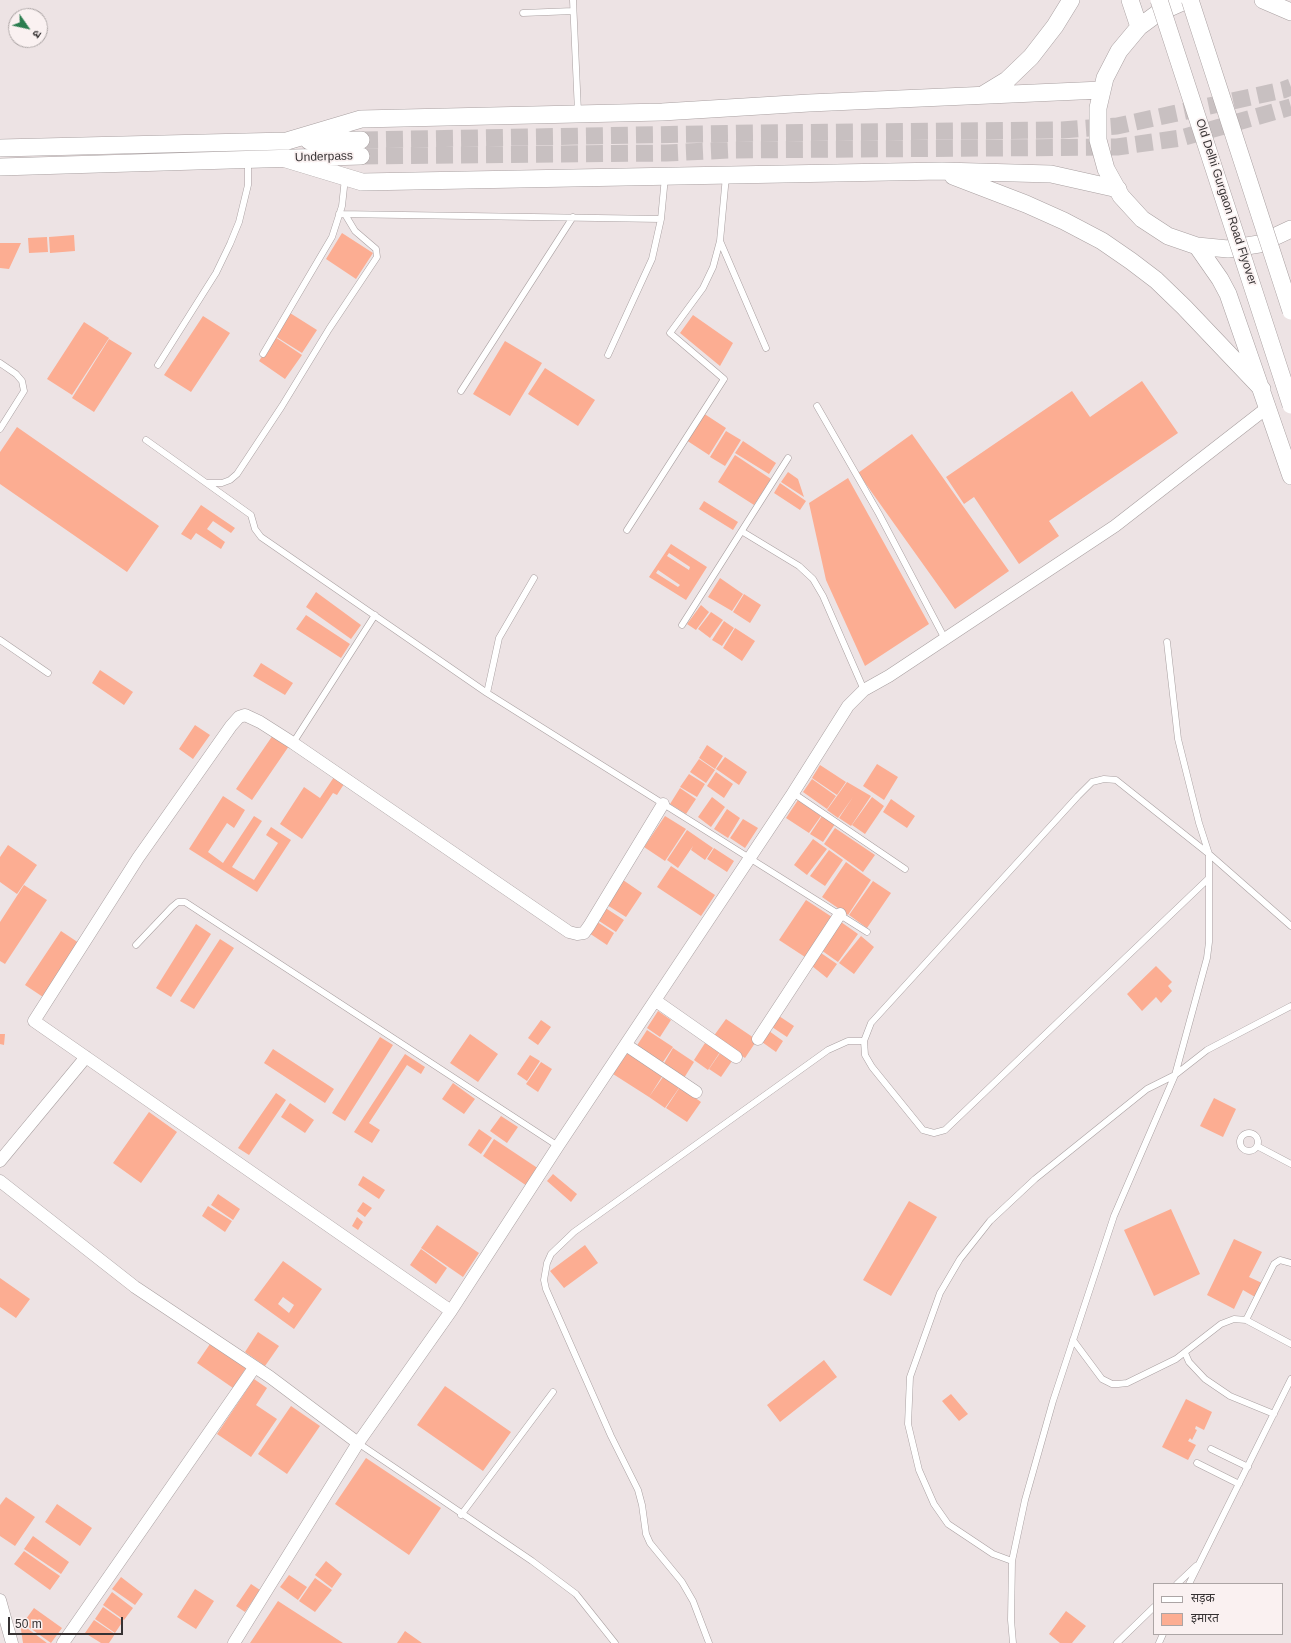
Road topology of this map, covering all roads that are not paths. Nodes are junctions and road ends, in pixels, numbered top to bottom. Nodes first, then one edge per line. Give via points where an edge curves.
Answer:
1 (573, 0) edge
2 (1071, 0) edge
3 (1130, 0) edge
4 (1159, 0) edge
5 (1187, 0) edge
6 (1190, 0) edge
7 (1263, 0) edge
8 (573, 11) junction
9 (1291, 12) edge
10 (523, 13) dead end
11 (1139, 27) junction
12 (1102, 90) junction
13 (982, 95) junction
14 (578, 114) junction
15 (287, 141) junction
16 (0, 148) edge
17 (286, 158) junction
18 (248, 160) junction
19 (0, 166) edge
20 (942, 171) junction
21 (726, 176) junction
22 (666, 177) junction
23 (345, 178) junction
24 (1118, 189) junction
25 (343, 215) junction
26 (573, 217) junction
27 (661, 218) junction
28 (1291, 229) edge
29 (720, 241) junction
30 (1197, 246) junction
31 (1291, 311) edge
32 (766, 348) dead end
33 (262, 354) dead end
34 (608, 355) dead end
35 (0, 363) edge
36 (158, 365) dead end
37 (1262, 389) junction
38 (461, 391) dead end
39 (1291, 405) edge
40 (817, 406) dead end
41 (1268, 408) junction
42 (0, 429) edge
43 (146, 440) dead end
44 (788, 458) dead end
45 (1291, 476) edge
46 (207, 483) junction
47 (626, 530) dead end
48 (743, 532) junction
49 (534, 578) dead end
50 (376, 615) junction
51 (682, 625) dead end
52 (0, 640) edge
53 (945, 640) junction
54 (1167, 642) dead end
55 (48, 673) dead end
56 (864, 690) junction
57 (487, 693) junction
58 (293, 742) junction
59 (793, 793) junction
60 (662, 804) junction
61 (1209, 854) junction
62 (750, 858) junction
63 (905, 869) dead end
64 (1208, 879) junction
65 (840, 914) junction
66 (1291, 926) edge
67 (867, 932) dead end
68 (136, 945) dead end
69 (656, 1001) junction
70 (1291, 1006) edge
71 (758, 1039) dead end
72 (864, 1041) junction
73 (626, 1045) junction
74 (736, 1057) dead end
75 (86, 1058) junction
76 (1175, 1075) junction
77 (696, 1092) dead end
78 (558, 1146) junction
79 (1257, 1146) dead end
80 (0, 1161) edge
81 (1291, 1164) edge
82 (0, 1181) edge
83 (1291, 1263) edge
84 (451, 1311) junction
85 (1246, 1320) junction
86 (1073, 1340) junction
87 (1291, 1344) edge
88 (1185, 1353) junction
89 (254, 1368) junction
90 (1291, 1380) edge
91 (553, 1392) dead end
92 (1274, 1414) junction
93 (358, 1443) junction
94 (1211, 1449) dead end
95 (1197, 1463) dead end
96 (1248, 1467) junction
97 (1239, 1484) junction
98 (461, 1515) junction
99 (1012, 1561) junction
100 (1200, 1562) junction
101 (1178, 1583) edge
102 (1190, 1583) edge
103 (0, 1600) edge
104 (1153, 1608) edge
105 (12, 1643) edge
106 (64, 1643) edge
107 (234, 1643) edge
108 (615, 1643) edge
109 (709, 1643) edge
110 (1013, 1643) edge
111 (1116, 1643) edge

1 - 8 lane
2 - 13 main road via 1055,26 1031,56 1007,80
3 - 11 main road
4 - 39 main road, Old Delhi Gurgaon Road Flyover, bridge
5 - 11 main road via 1158,13
6 - 31 main road, bridge
7 - 9 main road
8 - 10 lane
8 - 14 lane
11 - 12 main road via 1119,51 1105,78
12 - 13 main road
12 - 24 main road via 1098,108 1098,140 1106,169
13 - 14 main road
14 - 15 main road via 361,119
15 - 16 main road
15 - 17 main road, Underpass via 361,148
17 - 18 main road, Underpass
17 - 23 main road
18 - 19 main road, Underpass
18 - 36 lane via 248,185 239,222 230,244 216,273
20 - 21 main road
20 - 24 main road via 1051,174
20 - 37 main road via 1026,204 1102,241 1167,291
21 - 22 main road
21 - 29 lane
22 - 23 main road via 362,182
22 - 27 lane
23 - 25 lane
24 - 30 main road via 1142,219 1168,236
25 - 26 lane
25 - 33 lane
25 - 46 lane via 355,231 376,249 377,257 328,329 237,474 230,480
26 - 27 lane
26 - 38 lane
27 - 34 lane via 652,259
28 - 30 main road via 1259,244 1228,248
29 - 32 lane
29 - 47 lane via 713,267 703,288 670,333 724,379
30 - 37 main road via 1228,294
35 - 42 lane via 16,374 22,381 24,391
37 - 41 main road
40 - 53 lane via 879,514
41 - 45 main road
41 - 53 street via 1115,526
43 - 46 lane
44 - 48 lane
46 - 50 lane via 251,515 255,529 261,536
48 - 51 lane
48 - 56 lane via 800,566 813,579
49 - 57 lane via 499,638
50 - 57 lane
50 - 58 lane
52 - 55 lane
53 - 56 street
54 - 61 lane via 1178,739
56 - 59 street via 848,706
57 - 60 lane
58 - 60 street via 568,932 577,934 584,933
58 - 75 street via 250,716 239,717 138,858 34,1021
59 - 62 street
59 - 63 lane
60 - 62 lane
61 - 64 lane
61 - 66 lane
61 - 72 lane via 1116,780 1092,782 871,1023
62 - 65 lane
62 - 69 street
64 - 72 lane via 945,1130 934,1133 923,1130 910,1116 872,1067 865,1055
64 - 76 lane via 1208,958
65 - 67 lane
65 - 71 street
68 - 78 lane via 172,906 178,902 185,902
69 - 73 street
69 - 74 street
70 - 76 lane via 1207,1050
72 - 109 lane via 848,1041 828,1050 574,1232 547,1262 544,1280 546,1289 611,1436 638,1490 646,1534 693,1601
73 - 77 street
73 - 78 street
75 - 80 street
75 - 84 street
76 - 86 lane via 1114,1216
76 - 99 lane via 1147,1089 1035,1179 990,1221 960,1259 940,1293 910,1377 908,1424 919,1470 934,1504 948,1524 993,1554
78 - 84 street
79 - 81 lane
82 - 89 street via 135,1287
83 - 85 lane via 1280,1260 1274,1264
84 - 93 street
85 - 87 lane
85 - 88 lane via 1234,1319 1221,1324
86 - 88 lane via 1102,1379 1112,1384 1127,1383
86 - 99 lane via 1052,1401 1025,1500
88 - 92 lane via 1188,1362 1211,1384 1230,1396
89 - 93 street via 270,1377
89 - 106 street
90 - 92 lane
91 - 98 lane
92 - 96 lane
93 - 98 lane
93 - 107 street
94 - 96 lane
95 - 97 lane
96 - 97 lane
97 - 100 lane
98 - 108 lane via 532,1561 576,1594
99 - 110 lane via 1010,1620
100 - 101 lane
100 - 102 lane
103 - 105 street
104 - 111 lane

